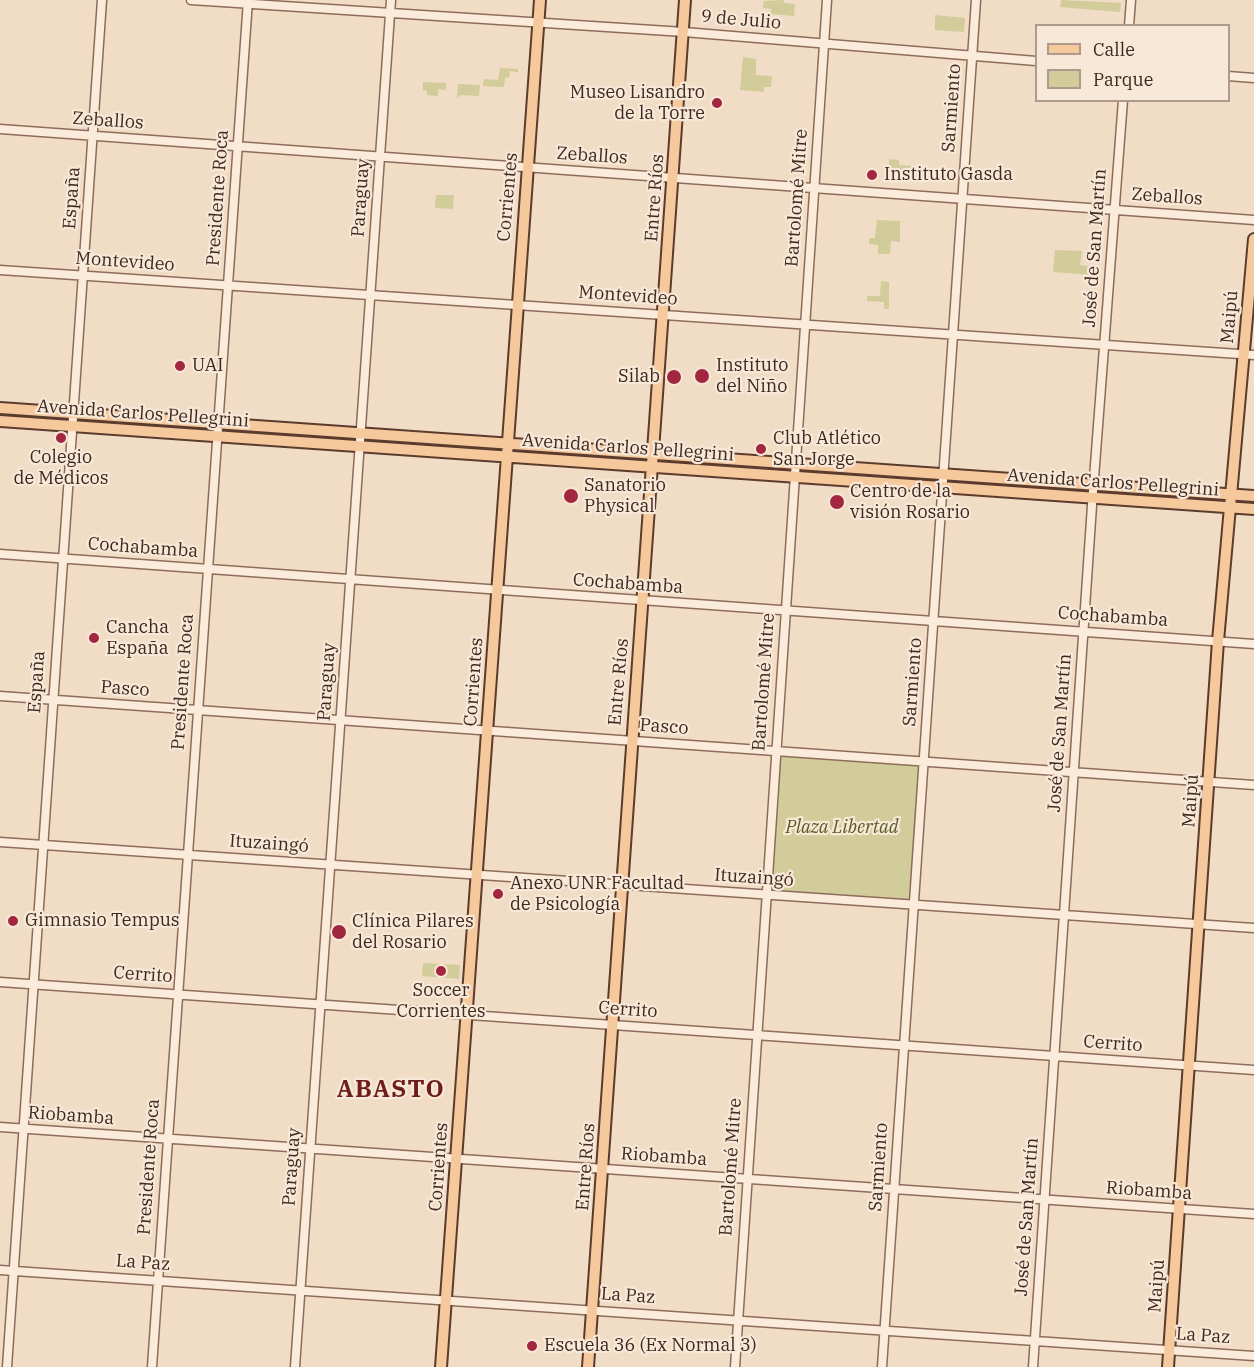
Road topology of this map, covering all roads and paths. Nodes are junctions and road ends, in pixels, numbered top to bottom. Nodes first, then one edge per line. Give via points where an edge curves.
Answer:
1 (102, 0) edge
2 (191, 0) edge
3 (391, 0) edge
4 (540, 0) edge
5 (686, 0) edge
6 (827, 0) edge
7 (976, 0) edge
8 (1131, 0) edge
9 (248, 2) edge
10 (390, 13) junction
11 (538, 23) junction
12 (1129, 24) edge
13 (684, 32) junction
14 (824, 44) junction
15 (972, 55) junction
16 (1035, 61) edge
17 (1230, 76) edge
18 (1254, 78) edge
19 (1123, 102) edge
20 (0, 129) edge
21 (93, 136) junction
22 (238, 147) junction
23 (380, 157) junction
24 (528, 168) junction
25 (673, 178) junction
26 (814, 188) junction
27 (963, 199) junction
28 (1115, 210) junction
29 (1254, 220) edge
30 (1254, 239) edge
31 (0, 270) edge
32 (83, 276) junction
33 (228, 286) junction
34 (370, 295) junction
35 (516, 305) junction
36 (663, 315) junction
37 (805, 327) junction
38 (954, 335) junction
39 (1104, 345) junction
40 (1249, 355) edge
41 (0, 408) edge
42 (74, 413) junction
43 (0, 421) edge
44 (218, 423) junction
45 (73, 426) junction
46 (361, 433) junction
47 (217, 436) junction
48 (508, 443) junction
49 (360, 446) junction
50 (653, 453) junction
51 (507, 456) junction
52 (796, 464) junction
53 (652, 467) junction
54 (945, 474) junction
55 (795, 477) junction
56 (1094, 484) junction
57 (944, 487) junction
58 (1231, 494) junction
59 (1254, 496) edge
60 (1093, 498) junction
61 (1230, 508) junction
62 (1254, 509) edge
63 (0, 554) edge
64 (63, 559) junction
65 (208, 569) junction
66 (350, 580) junction
67 (497, 590) junction
68 (643, 601) junction
69 (786, 612) junction
70 (934, 622) junction
71 (1083, 632) junction
72 (1218, 641) junction
73 (1254, 644) edge
74 (0, 696) edge
75 (52, 700) junction
76 (198, 710) junction
77 (340, 720) junction
78 (487, 730) junction
79 (631, 741) junction
80 (775, 751) junction
81 (923, 762) junction
82 (1074, 772) junction
83 (1208, 782) junction
84 (1254, 785) edge
85 (0, 842) edge
86 (43, 845) junction
87 (188, 854) junction
88 (330, 865) junction
89 (477, 874) junction
90 (622, 885) junction
91 (765, 896) junction
92 (914, 903) junction
93 (1064, 914) junction
94 (1199, 924) junction
95 (1254, 928) edge
96 (0, 982) edge
97 (34, 984) junction
98 (178, 994) junction
99 (320, 1004) junction
100 (466, 1015) junction
101 (612, 1025) junction
102 (756, 1035) junction
103 (904, 1046) junction
104 (1054, 1056) junction
105 (1189, 1066) junction
106 (1254, 1070) edge
107 (0, 1127) edge
108 (24, 1129) junction
109 (168, 1139) junction
110 (310, 1149) junction
111 (456, 1159) junction
112 (602, 1169) junction
113 (747, 1179) junction
114 (894, 1189) junction
115 (1044, 1200) junction
116 (1179, 1209) junction
117 (1254, 1215) edge
118 (0, 1270) edge
119 (14, 1271) junction
120 (158, 1281) junction
121 (300, 1291) junction
122 (446, 1300) junction
123 (592, 1311) junction
124 (738, 1320) junction
125 (884, 1330) junction
126 (1035, 1341) junction
127 (1170, 1350) junction
128 (1254, 1356) edge
129 (7, 1367) edge
130 (152, 1367) edge
131 (295, 1367) edge
132 (441, 1367) edge
133 (588, 1367) edge
134 (735, 1367) edge
135 (882, 1367) edge
136 (1033, 1367) edge
137 (1168, 1367) edge

1 - 21 street, España
2 - 9 street, 9 de Julio
3 - 10 street, Paraguay
4 - 11 main road, Corrientes
5 - 13 main road, Entre Ríos
6 - 14 street, Bartolomé Mitre
7 - 15 street, Sarmiento
8 - 12 street
9 - 10 street, 9 de Julio
9 - 22 street, Presidente Roca
10 - 11 street, 9 de Julio
10 - 23 street, Paraguay
11 - 13 street, 9 de Julio
11 - 24 main road, Corrientes
13 - 14 street, 9 de Julio
13 - 25 main road, Entre Ríos
14 - 15 street, 9 de Julio
14 - 26 street, Bartolomé Mitre
15 - 16 street, 9 de Julio
15 - 27 street, Sarmiento
17 - 18 street
19 - 28 street, José de San Martín
20 - 21 street, Zeballos
21 - 22 street, Zeballos
21 - 32 street, España
22 - 23 street, Zeballos
22 - 33 street, Presidente Roca
23 - 24 street, Zeballos
23 - 34 street, Paraguay
24 - 25 street, Zeballos
24 - 35 main road, Corrientes
25 - 26 street, Zeballos
25 - 36 main road, Entre Ríos
26 - 27 street, Zeballos
26 - 37 street, Bartolomé Mitre
27 - 28 street, Zeballos
27 - 38 street, Sarmiento
28 - 29 street, Zeballos
28 - 39 street, José de San Martín
30 - 40 main road, Maipú
31 - 32 street, Montevideo
32 - 33 street, Montevideo
32 - 42 street, España
33 - 34 street, Montevideo
33 - 44 street, Presidente Roca
34 - 35 street, Montevideo
34 - 46 street, Paraguay
35 - 36 street, Montevideo
35 - 48 main road, Corrientes
36 - 37 street, Montevideo
36 - 50 main road, Entre Ríos
37 - 38 street, Montevideo
37 - 52 street, Bartolomé Mitre
38 - 39 street, Montevideo
38 - 54 street, Sarmiento
39 - 40 street, Montevideo
39 - 56 street, José de San Martín
40 - 58 main road, Maipú
41 - 42 main road, Avenida Carlos Pellegrini
42 - 44 main road, Avenida Carlos Pellegrini
42 - 45 street, España
43 - 45 main road, Avenida Carlos Pellegrini
44 - 46 main road, Avenida Carlos Pellegrini
44 - 47 street, Presidente Roca
45 - 47 main road, Avenida Carlos Pellegrini
45 - 64 street, España
46 - 48 main road, Avenida Carlos Pellegrini
46 - 49 street, Paraguay
47 - 49 main road, Avenida Carlos Pellegrini
47 - 65 street, Presidente Roca
48 - 50 main road, Avenida Carlos Pellegrini
48 - 51 main road, Corrientes
49 - 51 main road, Avenida Carlos Pellegrini
49 - 66 street, Paraguay
50 - 52 main road, Avenida Carlos Pellegrini
50 - 53 main road, Entre Ríos
51 - 53 main road, Avenida Carlos Pellegrini
51 - 67 main road, Corrientes
52 - 54 main road, Avenida Carlos Pellegrini
52 - 55 street, Bartolomé Mitre
53 - 55 main road, Avenida Carlos Pellegrini
53 - 68 main road, Entre Ríos
54 - 56 main road, Avenida Carlos Pellegrini
54 - 57 street, Sarmiento
55 - 57 main road, Avenida Carlos Pellegrini
55 - 69 street, Bartolomé Mitre
56 - 58 main road, Avenida Carlos Pellegrini
56 - 60 street, José de San Martín
57 - 60 main road, Avenida Carlos Pellegrini
57 - 70 street, Sarmiento
58 - 59 main road, Avenida Carlos Pellegrini
58 - 61 main road, Maipú
60 - 61 main road, Avenida Carlos Pellegrini
60 - 71 street, José de San Martín
61 - 62 main road, Avenida Carlos Pellegrini
61 - 72 main road, Maipú
63 - 64 street, Cochabamba
64 - 65 street, Cochabamba
64 - 75 street, España
65 - 66 street, Cochabamba
65 - 76 street, Presidente Roca
66 - 67 street, Cochabamba
66 - 77 street, Paraguay
67 - 68 street, Cochabamba
67 - 78 main road, Corrientes
68 - 69 street, Cochabamba
68 - 79 main road, Entre Ríos
69 - 70 street, Cochabamba
69 - 80 street, Bartolomé Mitre
70 - 71 street, Cochabamba
70 - 81 street, Sarmiento
71 - 72 street, Cochabamba
71 - 82 street, José de San Martín
72 - 73 street, Cochabamba
72 - 83 main road, Maipú
74 - 75 street, Pasco
75 - 76 street, Pasco
75 - 86 street, España
76 - 77 street, Pasco
76 - 87 street, Presidente Roca
77 - 78 street, Pasco
77 - 88 street, Paraguay
78 - 79 street, Pasco
78 - 89 main road, Corrientes
79 - 80 street, Pasco
79 - 90 main road, Entre Ríos
80 - 81 street, Pasco
80 - 91 street, Bartolomé Mitre
81 - 82 street, Pasco
81 - 92 street, Sarmiento
82 - 83 street, Pasco
82 - 93 street, José de San Martín
83 - 84 street, Pasco
83 - 94 main road, Maipú
85 - 86 street, Ituzaingó
86 - 87 street, Ituzaingó
86 - 97 street, España
87 - 88 street, Ituzaingó
87 - 98 street, Presidente Roca
88 - 89 street, Ituzaingó
88 - 99 street, Paraguay
89 - 90 street, Ituzaingó
89 - 100 main road, Corrientes
90 - 91 street, Ituzaingó
90 - 101 main road, Entre Ríos
91 - 92 street, Ituzaingó
91 - 102 street, Bartolomé Mitre
92 - 93 street, Ituzaingó
92 - 103 street, Sarmiento
93 - 94 street, Ituzaingó
93 - 104 street, José de San Martín
94 - 95 street, Ituzaingó
94 - 105 main road, Maipú
96 - 97 street, Cerrito
97 - 98 street, Cerrito
97 - 108 street, España
98 - 99 street, Cerrito
98 - 109 street, Presidente Roca
99 - 100 street, Cerrito
99 - 110 street, Paraguay
100 - 101 street, Cerrito
100 - 111 main road, Corrientes
101 - 102 street, Cerrito
101 - 112 main road, Entre Ríos
102 - 103 street, Cerrito
102 - 113 street, Bartolomé Mitre
103 - 104 street, Cerrito
103 - 114 street, Sarmiento
104 - 105 street, Cerrito
104 - 115 street, José de San Martín
105 - 106 street, Cerrito
105 - 116 main road, Maipú
107 - 108 street, Riobamba
108 - 109 street, Riobamba
108 - 119 street, España
109 - 110 street, Riobamba
109 - 120 street, Presidente Roca
110 - 111 street, Riobamba
110 - 121 street, Paraguay
111 - 112 street, Riobamba
111 - 122 main road, Corrientes
112 - 113 street, Riobamba
112 - 123 main road, Entre Ríos
113 - 114 street, Riobamba
113 - 124 street, Bartolomé Mitre
114 - 115 street, Riobamba
114 - 125 street, Sarmiento
115 - 116 street, Riobamba
115 - 126 street, José de San Martín
116 - 117 street, Riobamba
116 - 127 main road, Maipú
118 - 119 street, La Paz
119 - 120 street, La Paz
119 - 129 street, España
120 - 121 street, La Paz
120 - 130 street, Presidente Roca
121 - 122 street, La Paz
121 - 131 street, Paraguay
122 - 123 street, La Paz
122 - 132 main road, Corrientes
123 - 124 street, La Paz
123 - 133 main road, Entre Ríos
124 - 125 street, La Paz
124 - 134 street, Bartolomé Mitre
125 - 126 street, La Paz
125 - 135 street, Sarmiento
126 - 127 street, La Paz
126 - 136 street, José de San Martín
127 - 128 street, La Paz
127 - 137 main road, Maipú

